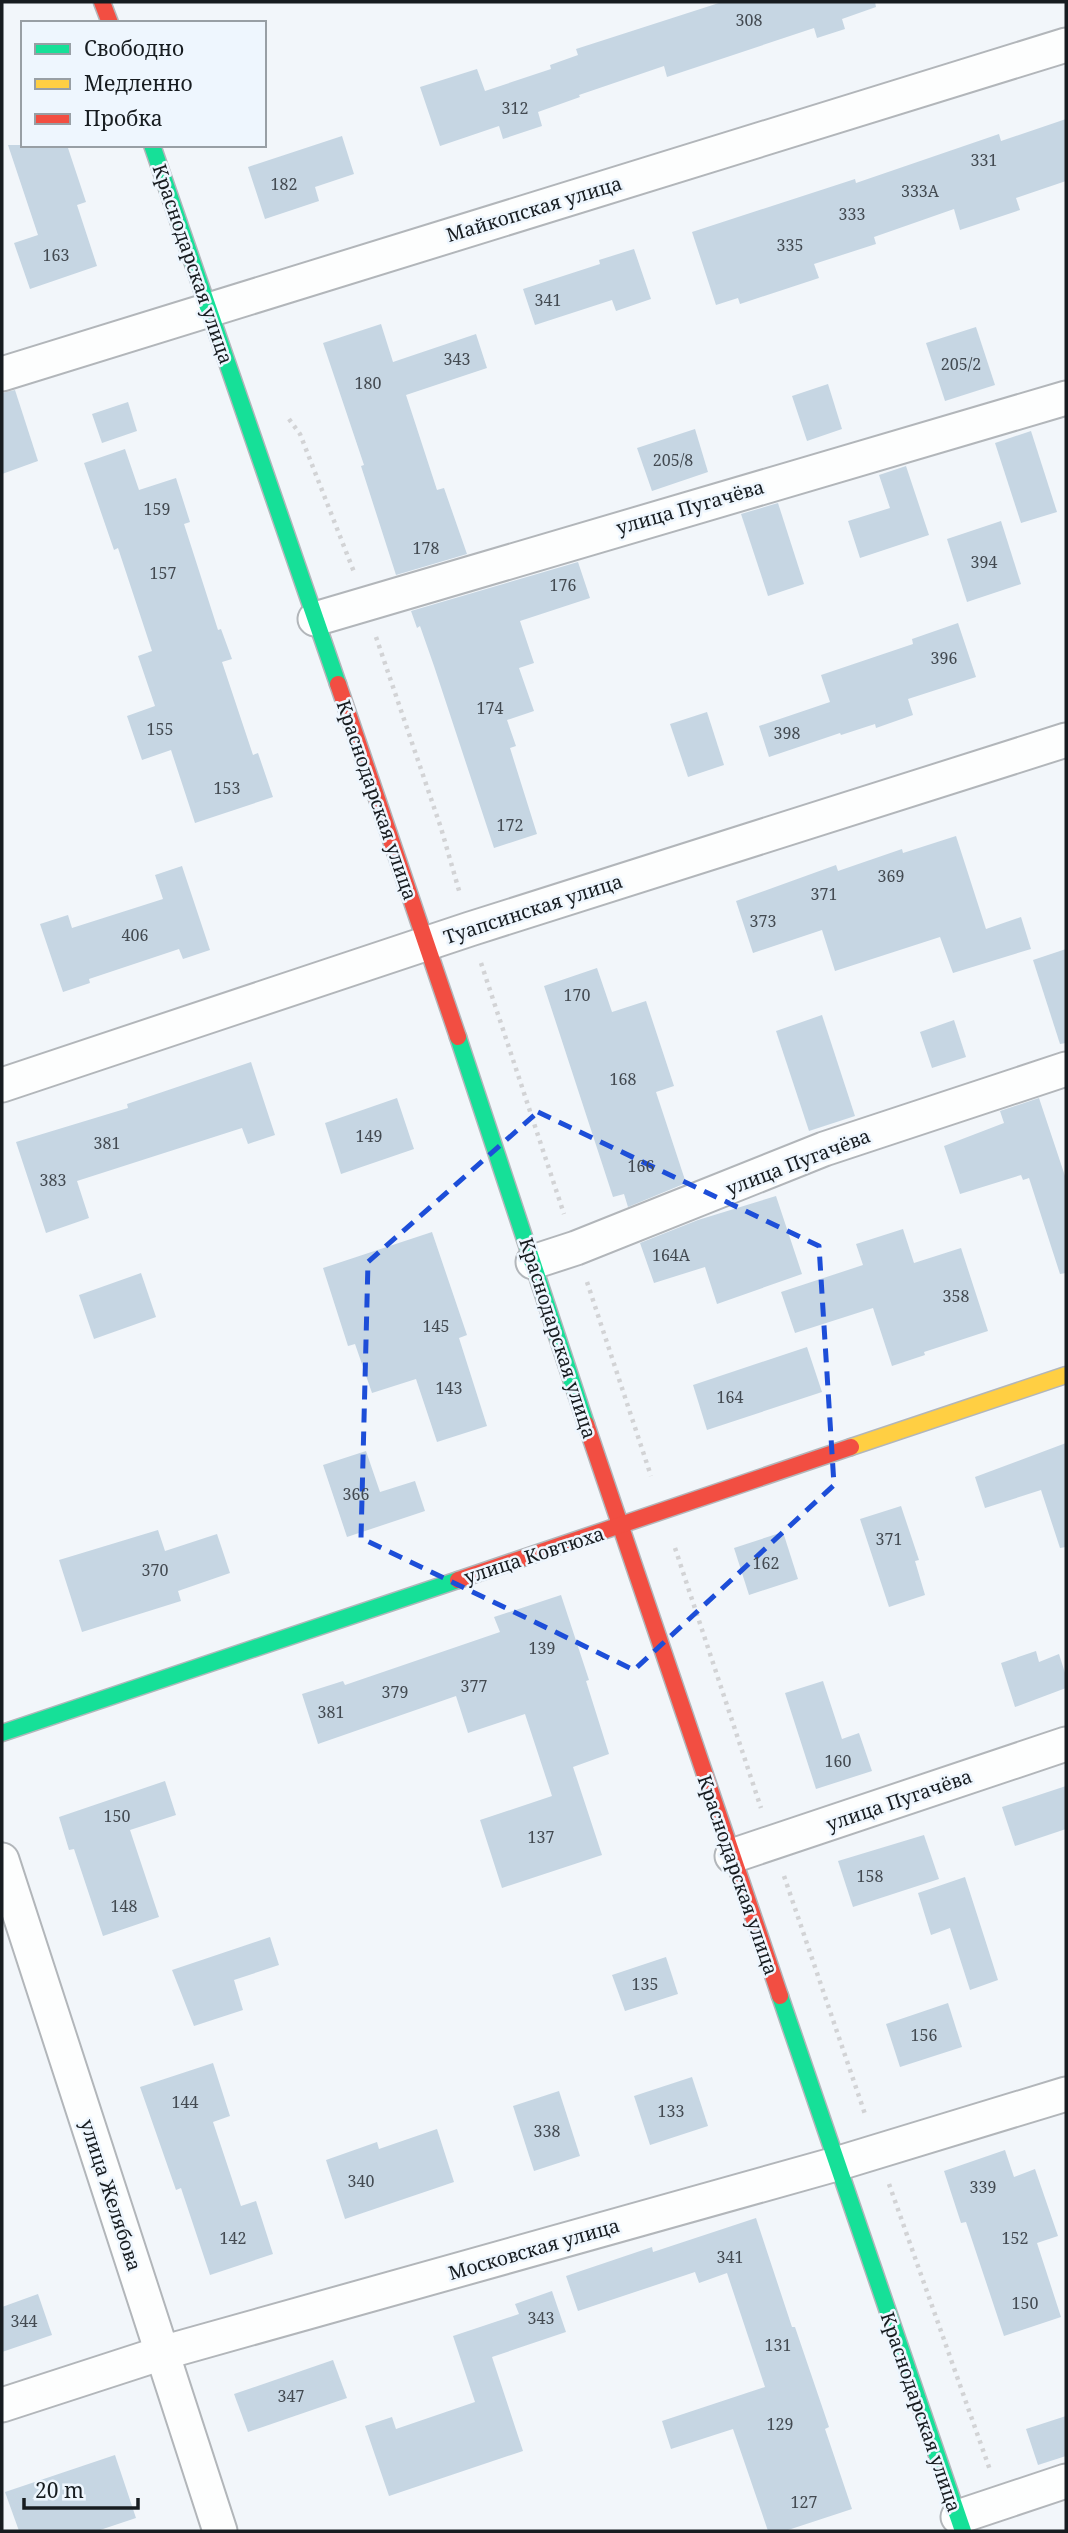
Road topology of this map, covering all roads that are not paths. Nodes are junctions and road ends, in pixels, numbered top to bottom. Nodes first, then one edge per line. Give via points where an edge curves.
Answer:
1 (102, 2) edge
2 (109, 21) edge
3 (1066, 45) edge
4 (153, 147) edge
5 (208, 309) junction
6 (2, 374) edge
7 (1066, 398) edge
8 (315, 619) junction
9 (1066, 740) edge
10 (427, 944) junction
11 (1066, 1069) edge
12 (2, 1085) edge
13 (533, 1262) junction
14 (1066, 1375) edge
15 (620, 1526) junction
16 (2, 1733) edge
17 (1066, 1744) edge
18 (732, 1856) junction
19 (2, 1860) edge
20 (1066, 2094) edge
21 (836, 2164) junction
22 (162, 2353) junction
23 (2, 2405) edge
24 (1066, 2481) edge
25 (960, 2524) edge
26 (220, 2531) edge

1 - 2 main road
3 - 5 street, Майкопская улица
4 - 5 main road, Краснодарская улица
5 - 6 street, Майкопская улица
5 - 8 main road, Краснодарская улица
7 - 8 street, улица Пугачёва
8 - 10 main road, Краснодарская улица
9 - 10 street, Туапсинская улица
10 - 12 street, Туапсинская улица
10 - 13 main road, Краснодарская улица
11 - 13 street, улица Пугачёва via 824,1149
13 - 15 main road, Краснодарская улица
14 - 15 main road, улица Ковтюха
15 - 16 main road, улица Ковтюха
15 - 18 main road, Краснодарская улица
17 - 18 street, улица Пугачёва
18 - 21 main road, Краснодарская улица
19 - 22 street, улица Желябова
20 - 21 street, Московская улица
21 - 22 street, Московская улица
21 - 25 main road, Краснодарская улица
22 - 23 street, Московская улица
22 - 26 street, улица Желябова
24 - 25 street via 1001,2503

